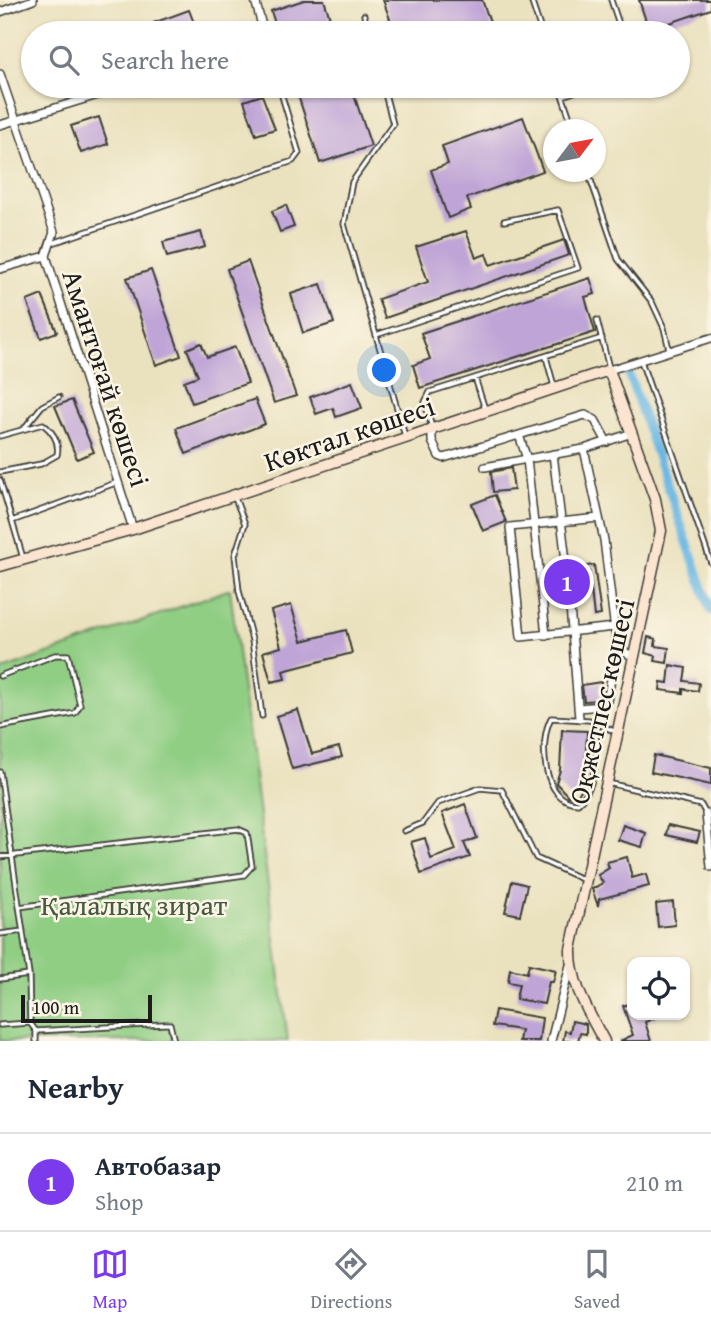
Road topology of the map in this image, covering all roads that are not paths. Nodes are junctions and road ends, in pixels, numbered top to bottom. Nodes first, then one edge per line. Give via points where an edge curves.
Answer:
1 (33, 0) edge
2 (256, 0) edge
3 (531, 0) edge
4 (611, 0) edge
5 (0, 12) edge
6 (364, 15) dead end
7 (261, 21) edge
8 (366, 21) edge
9 (538, 21) edge
10 (618, 21) edge
11 (0, 74) edge
12 (89, 98) edge
13 (283, 98) edge
14 (386, 98) edge
15 (564, 98) edge
16 (570, 119) edge
17 (15, 121) junction
18 (0, 125) edge
19 (591, 182) edge
20 (504, 221) dead end
21 (49, 245) junction
22 (46, 256) junction
23 (0, 269) edge
24 (597, 320) dead end
25 (376, 335) junction
26 (602, 338) junction
27 (711, 338) edge
28 (670, 351) junction
29 (547, 357) junction
30 (641, 361) junction
31 (609, 370) junction
32 (475, 378) junction
33 (554, 388) junction
34 (59, 397) dead end
35 (486, 411) junction
36 (25, 427) junction
37 (432, 428) junction
38 (632, 433) junction
39 (519, 435) junction
40 (0, 436) edge
41 (405, 436) junction
42 (607, 442) junction
43 (584, 449) junction
44 (553, 454) junction
45 (527, 458) junction
46 (485, 467) dead end
47 (0, 472) edge
48 (0, 480) edge
49 (118, 482) junction
50 (234, 496) junction
51 (599, 517) junction
52 (561, 520) junction
53 (12, 521) junction
54 (533, 522) junction
55 (133, 529) junction
56 (23, 558) junction
57 (711, 563) edge
58 (0, 566) edge
59 (615, 627) junction
60 (572, 633) junction
61 (546, 635) junction
62 (617, 647) junction
63 (633, 657) junction
64 (0, 676) edge
65 (579, 708) junction
66 (262, 716) dead end
67 (579, 718) junction
68 (597, 724) junction
69 (0, 727) edge
70 (616, 733) junction
71 (0, 772) edge
72 (605, 782) junction
73 (706, 814) joint
74 (404, 831) dead end
75 (11, 856) junction
76 (0, 857) edge
77 (711, 867) edge
78 (586, 881) junction
79 (19, 907) junction
80 (23, 932) junction
81 (0, 934) edge
82 (571, 964) junction
83 (29, 975) junction
84 (0, 979) edge
85 (30, 1023) junction
86 (0, 1025) edge
87 (36, 1031) junction
88 (36, 1041) edge
89 (174, 1041) edge
90 (551, 1041) edge
91 (604, 1041) edge

1 - 5 street
2 - 7 street
3 - 9 lane
4 - 10 lane
6 - 8 lane
11 - 17 street, Амантоғай көшесі
12 - 17 street
13 - 21 lane via 299,153 293,161
14 - 25 lane via 393,124 352,182 344,224
15 - 16 lane
17 - 18 street
17 - 21 street, Амантоғай көшесі via 54,232
19 - 28 lane via 618,260 652,302
20 - 25 lane via 558,210 578,268
21 - 22 street, Амантоғай көшесі
22 - 23 street
22 - 49 street, Амантоғай көшесі
24 - 26 lane
25 - 41 lane
26 - 29 lane
26 - 31 lane
27 - 28 street, Көктал көшесі
28 - 30 street, Көктал көшесі
29 - 32 lane
29 - 33 lane
30 - 31 street, Көктал көшесі
30 - 57 lane
31 - 33 street, Көктал көшесі
31 - 38 street, Оқжетпес көшесі
32 - 35 lane
32 - 37 lane via 426,396
33 - 35 street, Көктал көшесі
34 - 36 lane via 42,406
35 - 37 street, Көктал көшесі
36 - 40 lane
36 - 47 lane via 43,424 54,433 57,455 41,464
37 - 39 street via 432,441 444,458
37 - 41 street, Көктал көшесі
38 - 42 street
38 - 63 street, Оқжетпес көшесі via 661,531
39 - 42 street via 585,415 595,420
39 - 45 street
41 - 50 street, Көктал көшесі
42 - 43 street
43 - 44 street
43 - 51 street
44 - 45 street
44 - 52 street
45 - 46 street
45 - 54 street
48 - 53 lane
49 - 53 lane
49 - 55 street, Амантоғай көшесі
50 - 55 street, Көктал көшесі
50 - 66 lane via 246,524 235,555 239,591 253,640
51 - 52 street
51 - 59 street
52 - 54 street
52 - 60 street
53 - 56 lane
54 - 61 street
54 - 61 street via 509,529 522,637
55 - 56 street, Көктал көшесі
56 - 58 street, Көктал көшесі
59 - 60 street
59 - 62 street
60 - 61 street
60 - 65 street
62 - 63 street
62 - 65 street via 607,701 603,706
63 - 70 street, Оқжетпес көшесі
64 - 69 lane via 64,653 80,705 75,713
65 - 67 street
67 - 68 lane
67 - 68 lane via 551,718 547,726 551,789 569,803 578,803 592,786
68 - 70 lane
70 - 72 street, Оқжетпес көшесі
71 - 75 lane
72 - 73 lane via 701,805
72 - 78 street, Оқжетпес көшесі
73 - 77 street
74 - 78 lane via 424,823 438,803 480,788 502,790 536,858
75 - 76 lane
75 - 79 lane
75 - 79 lane via 238,829 247,833 251,844 252,866 244,875
78 - 82 street, Оқжетпес көшесі
79 - 80 lane
80 - 81 lane
80 - 83 lane
82 - 90 street
82 - 91 street, Оқжетпес көшесі via 580,996
83 - 84 lane
83 - 85 lane
85 - 86 lane
85 - 87 lane
87 - 88 lane
87 - 89 lane via 170,1024

